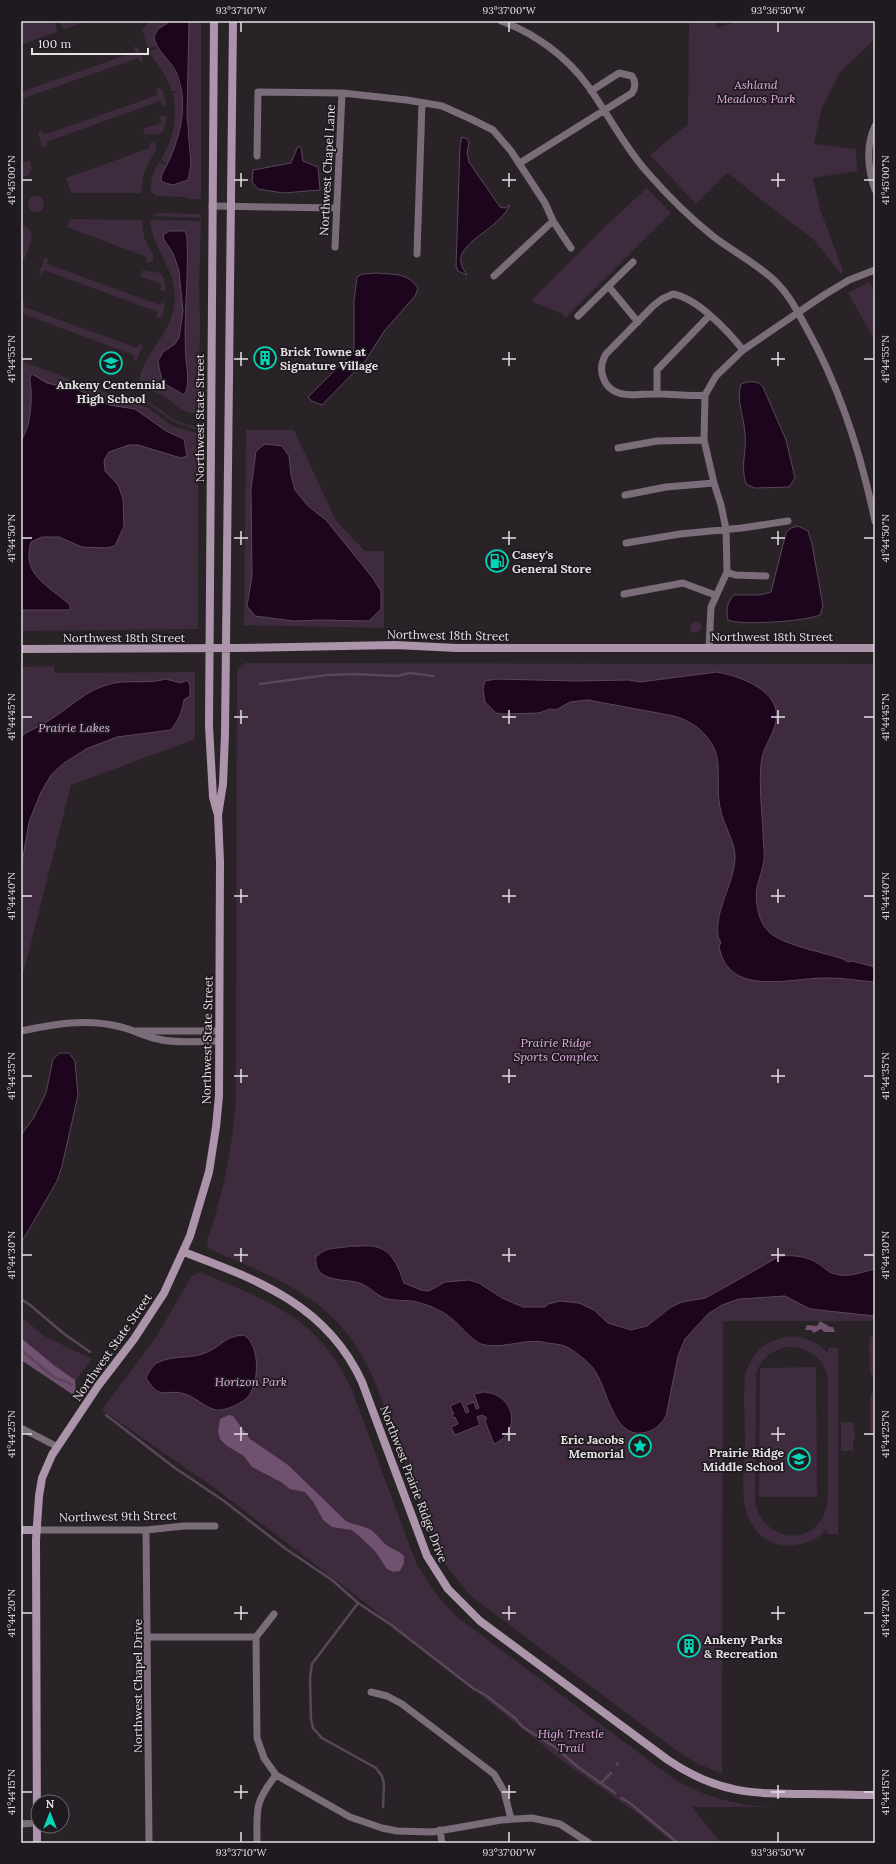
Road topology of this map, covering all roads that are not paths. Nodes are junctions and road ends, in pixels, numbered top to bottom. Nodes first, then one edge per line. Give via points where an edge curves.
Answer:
1 (214, 21) edge
2 (233, 21) edge
3 (501, 21) edge
4 (591, 91) junction
5 (342, 93) junction
6 (422, 103) junction
7 (603, 110) junction
8 (875, 126) edge
9 (257, 156) dead end
10 (520, 163) junction
11 (875, 190) edge
12 (230, 205) junction
13 (212, 206) junction
14 (337, 208) junction
15 (553, 221) junction
16 (335, 247) dead end
17 (572, 248) dead end
18 (417, 254) dead end
19 (633, 262) dead end
20 (875, 270) edge
21 (494, 276) dead end
22 (609, 287) junction
23 (798, 313) junction
24 (578, 316) dead end
25 (709, 316) junction
26 (638, 322) junction
27 (743, 350) junction
28 (657, 394) junction
29 (705, 395) junction
30 (704, 440) junction
31 (618, 448) dead end
32 (714, 483) junction
33 (625, 495) dead end
34 (788, 521) dead end
35 (875, 521) edge
36 (726, 529) junction
37 (626, 544) dead end
38 (727, 572) junction
39 (766, 576) dead end
40 (624, 594) dead end
41 (715, 595) junction
42 (210, 648) junction
43 (225, 648) junction
44 (709, 648) junction
45 (875, 648) edge
46 (21, 649) edge
47 (218, 815) junction
48 (21, 1031) edge
49 (137, 1031) junction
50 (219, 1031) junction
51 (219, 1041) junction
52 (184, 1252) junction
53 (21, 1428) edge
54 (56, 1446) junction
55 (215, 1526) dead end
56 (21, 1530) edge
57 (36, 1530) junction
58 (146, 1530) junction
59 (274, 1614) dead end
60 (148, 1637) junction
61 (256, 1637) junction
62 (371, 1692) dead end
63 (276, 1775) junction
64 (37, 1794) edge
65 (875, 1795) edge
66 (512, 1819) junction
67 (440, 1830) junction
68 (149, 1843) edge
69 (257, 1843) edge
70 (442, 1843) edge
71 (589, 1843) edge

1 - 13 main road, Northwest State Street
2 - 12 main road, Northwest State Street
3 - 4 street via 534,36 554,51 571,66
4 - 7 street
4 - 7 street via 620,73 632,76 635,88 632,93
5 - 6 street
5 - 9 street via 258,92
5 - 14 street, Northwest Chapel Lane
6 - 10 street via 442,106 493,130
6 - 18 street
7 - 10 street
7 - 23 street via 651,176 713,236 766,272 788,296
8 - 11 street via 870,142 868,164
10 - 15 street
12 - 13 street
12 - 14 street
12 - 43 main road, Northwest State Street
13 - 42 main road, Northwest State Street
14 - 16 street, Northwest Chapel Lane
15 - 17 street
15 - 21 street
19 - 22 street
20 - 23 street via 849,280
22 - 24 street
22 - 26 street
23 - 27 street
23 - 35 street via 819,351 842,407 864,475
25 - 26 street via 689,300 673,294 662,299
25 - 27 street
25 - 28 street via 658,370
26 - 28 street via 606,354 601,374 604,383 614,392 626,395
27 - 29 street via 716,376
28 - 29 street via 695,397
29 - 30 street
30 - 31 street via 657,441
30 - 32 street
32 - 33 street via 666,487
32 - 36 street
34 - 36 street
36 - 37 street
36 - 38 street
38 - 39 street via 735,575
38 - 41 street
40 - 41 street via 684,583
41 - 44 street via 711,607
42 - 43 main road, Northwest 18th Street
42 - 46 main road, Northwest 18th Street
42 - 47 main road, Northwest State Street via 209,726 213,797
43 - 44 main road, Northwest 18th Street via 395,645 458,648
43 - 47 main road, Northwest State Street via 223,784
44 - 45 main road, Northwest 18th Street
47 - 50 main road, Northwest State Street
48 - 49 street via 74,1022 102,1023
49 - 50 street
49 - 51 street via 159,1040 174,1042
50 - 51 main road, Northwest State Street
51 - 52 main road, Northwest State Street via 218,1104 212,1156 200,1208
52 - 54 main road, Northwest State Street via 150,1317
52 - 65 main road, Northwest Prairie Ridge Drive via 269,1288 290,1300 313,1316 338,1342 362,1382 427,1556 448,1589 476,1617 668,1760 698,1778 753,1794
53 - 54 street
54 - 57 main road, Northwest State Street via 40,1487
55 - 58 street, Northwest 9th Street
56 - 57 main road, Northwest 9th Street
57 - 58 street, Northwest 9th Street
57 - 64 main road, Northwest State Street
58 - 60 street, Northwest Chapel Drive
59 - 61 street
60 - 61 street
60 - 68 street, Northwest Chapel Drive
61 - 63 street via 257,1738 264,1758
62 - 66 street via 387,1696 402,1704 487,1767 500,1782 508,1800
63 - 67 street via 350,1817 366,1823 397,1831
63 - 69 street via 259,1799
66 - 67 street
66 - 71 street via 552,1821 570,1829
67 - 70 street

